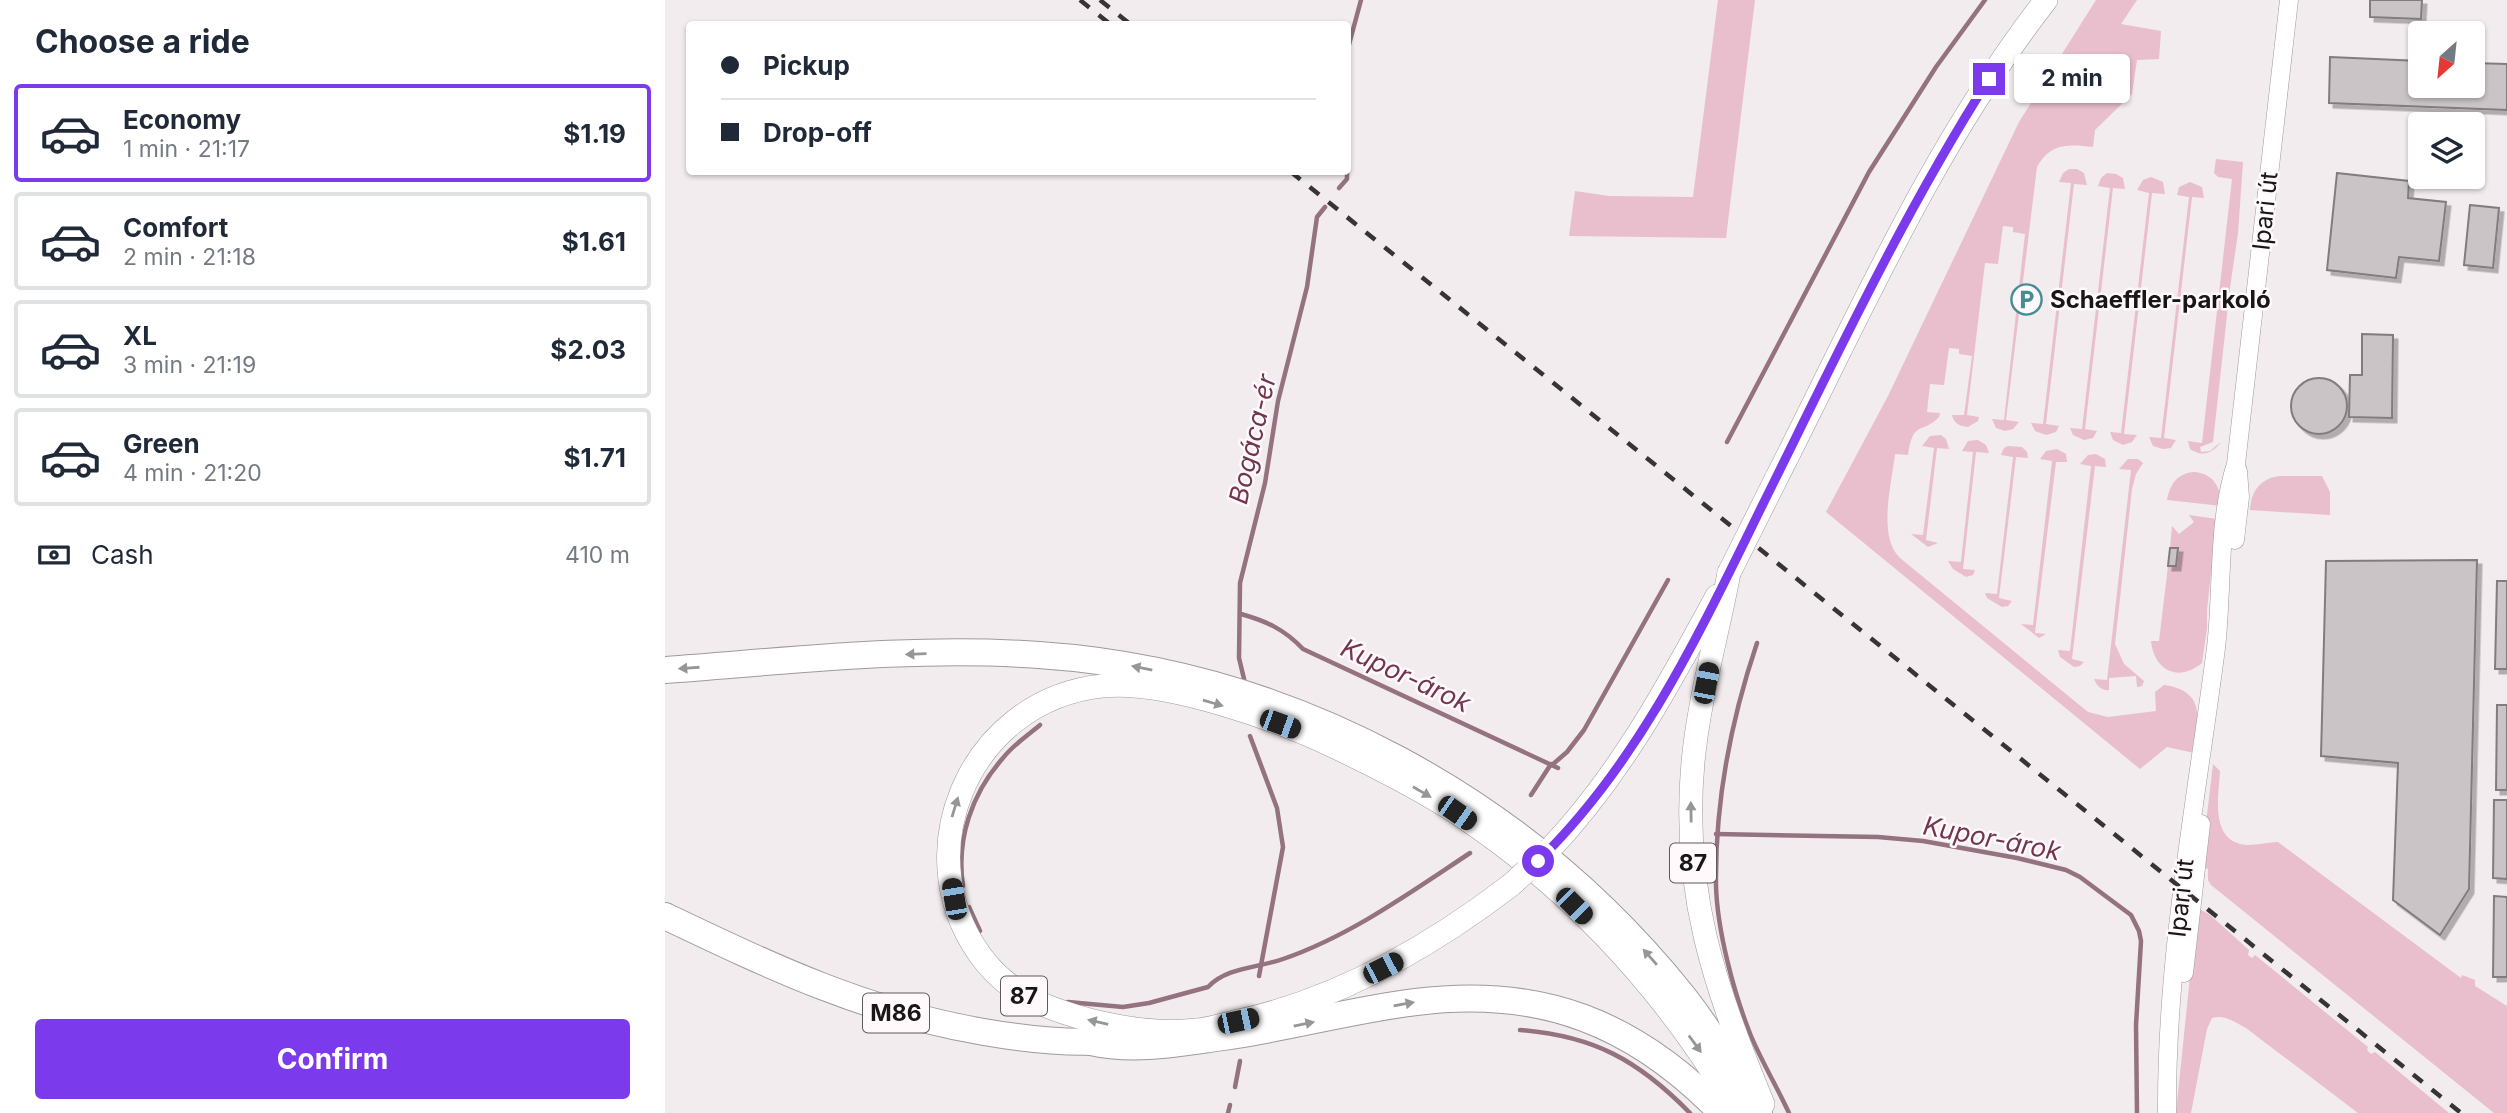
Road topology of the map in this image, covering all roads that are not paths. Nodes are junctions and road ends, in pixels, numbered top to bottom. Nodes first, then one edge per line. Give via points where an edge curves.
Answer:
1 (2046, 0) edge
2 (2289, 0) edge
3 (1720, 600) junction
4 (665, 670) edge
5 (665, 916) edge
6 (1200, 1030) junction
7 (1091, 1042) junction
8 (1722, 1113) edge
9 (1738, 1113) edge
10 (1759, 1113) edge
11 (1767, 1113) edge
12 (2167, 1113) edge

1 - 3 main road, 87, bridge via 1989,79 1940,159 1729,573
2 - 12 street, Ipari út via 2236,464 2227,496 2200,832
3 - 6 main road, 87, bridge via 1633,745 1579,817 1511,885 1434,939 1369,975 1294,1006
11 -> 3 main road, 87 via 1718,986 1695,891 1693,762
10 -> 4 highway via 1712,1036 1667,978 1557,865 1446,786 1323,723 1172,674 1037,654 878,655
5 - 7 highway, M86 via 799,978 894,1013 1002,1035
6 - 7 highway, M86
6 -> 9 main road, 87 via 1128,1028 1048,1009 1001,979 974,946 961,920 949,874 949,835 958,797 989,746 1015,721 1049,700 1107,685 1187,696 1297,730 1436,800 1505,846 1619,950 1671,1011
7 -> 8 highway via 1129,1048 1184,1043 1427,1000 1522,1001 1595,1021 1643,1046 1675,1068

